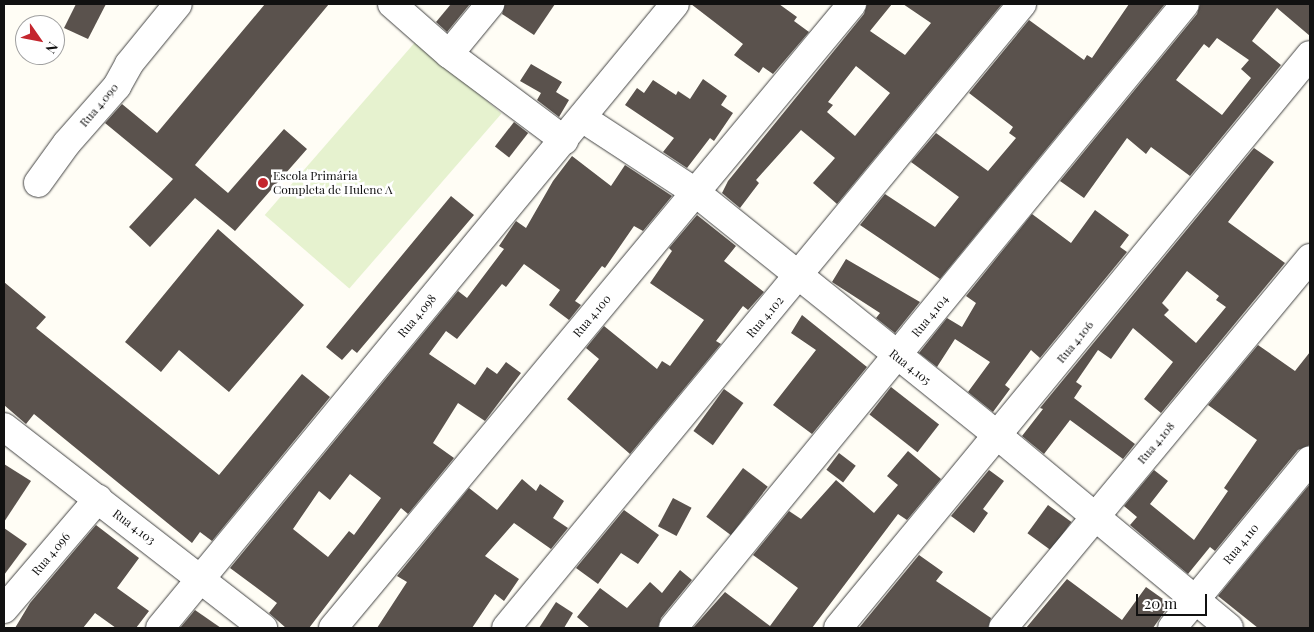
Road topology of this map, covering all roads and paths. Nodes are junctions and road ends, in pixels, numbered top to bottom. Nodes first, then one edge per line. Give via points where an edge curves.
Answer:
1 (178, 4) edge
2 (392, 4) edge
3 (490, 4) edge
4 (675, 4) edge
5 (852, 4) edge
6 (1022, 4) edge
7 (1186, 4) edge
8 (449, 54) junction
9 (1310, 56) edge
10 (582, 118) junction
11 (564, 140) junction
12 (38, 183) dead end
13 (695, 192) junction
14 (1310, 258) edge
15 (798, 277) junction
16 (897, 356) junction
17 (4, 427) edge
18 (998, 436) junction
19 (1310, 460) edge
20 (98, 499) junction
21 (1094, 517) junction
22 (200, 577) junction
23 (1195, 600) junction
24 (4, 609) edge
25 (160, 628) edge
26 (264, 628) edge
27 (333, 628) edge
28 (506, 628) edge
29 (674, 628) edge
30 (838, 628) edge
31 (1003, 628) edge
32 (1172, 628) edge
33 (1229, 628) edge

1 - 12 street, Rua 4.090
2 - 8 street
3 - 8 street
4 - 10 street, Rua 4.098
5 - 13 street, Rua 4.100
6 - 15 street, Rua 4.102
7 - 16 street, Rua 4.104
8 - 11 street
9 - 18 street, Rua 4.106
10 - 11 street, Rua 4.098
10 - 13 street, Rua 4.105
11 - 22 street, Rua 4.098
13 - 15 street, Rua 4.105
13 - 27 street, Rua 4.100
14 - 21 street, Rua 4.108
15 - 16 street, Rua 4.105
15 - 28 street, Rua 4.102
16 - 18 street, Rua 4.105
16 - 29 street, Rua 4.104
17 - 20 street, Rua 4.103
18 - 21 street, Rua 4.105
18 - 30 street, Rua 4.106
19 - 23 street, Rua 4.110
20 - 22 street, Rua 4.103
20 - 24 street, Rua 4.096
21 - 23 street, Rua 4.105
21 - 31 street, Rua 4.108
22 - 25 street, Rua 4.098
22 - 26 street, Rua 4.103
23 - 32 street, Rua 4.110
23 - 33 street, Rua 4.105

